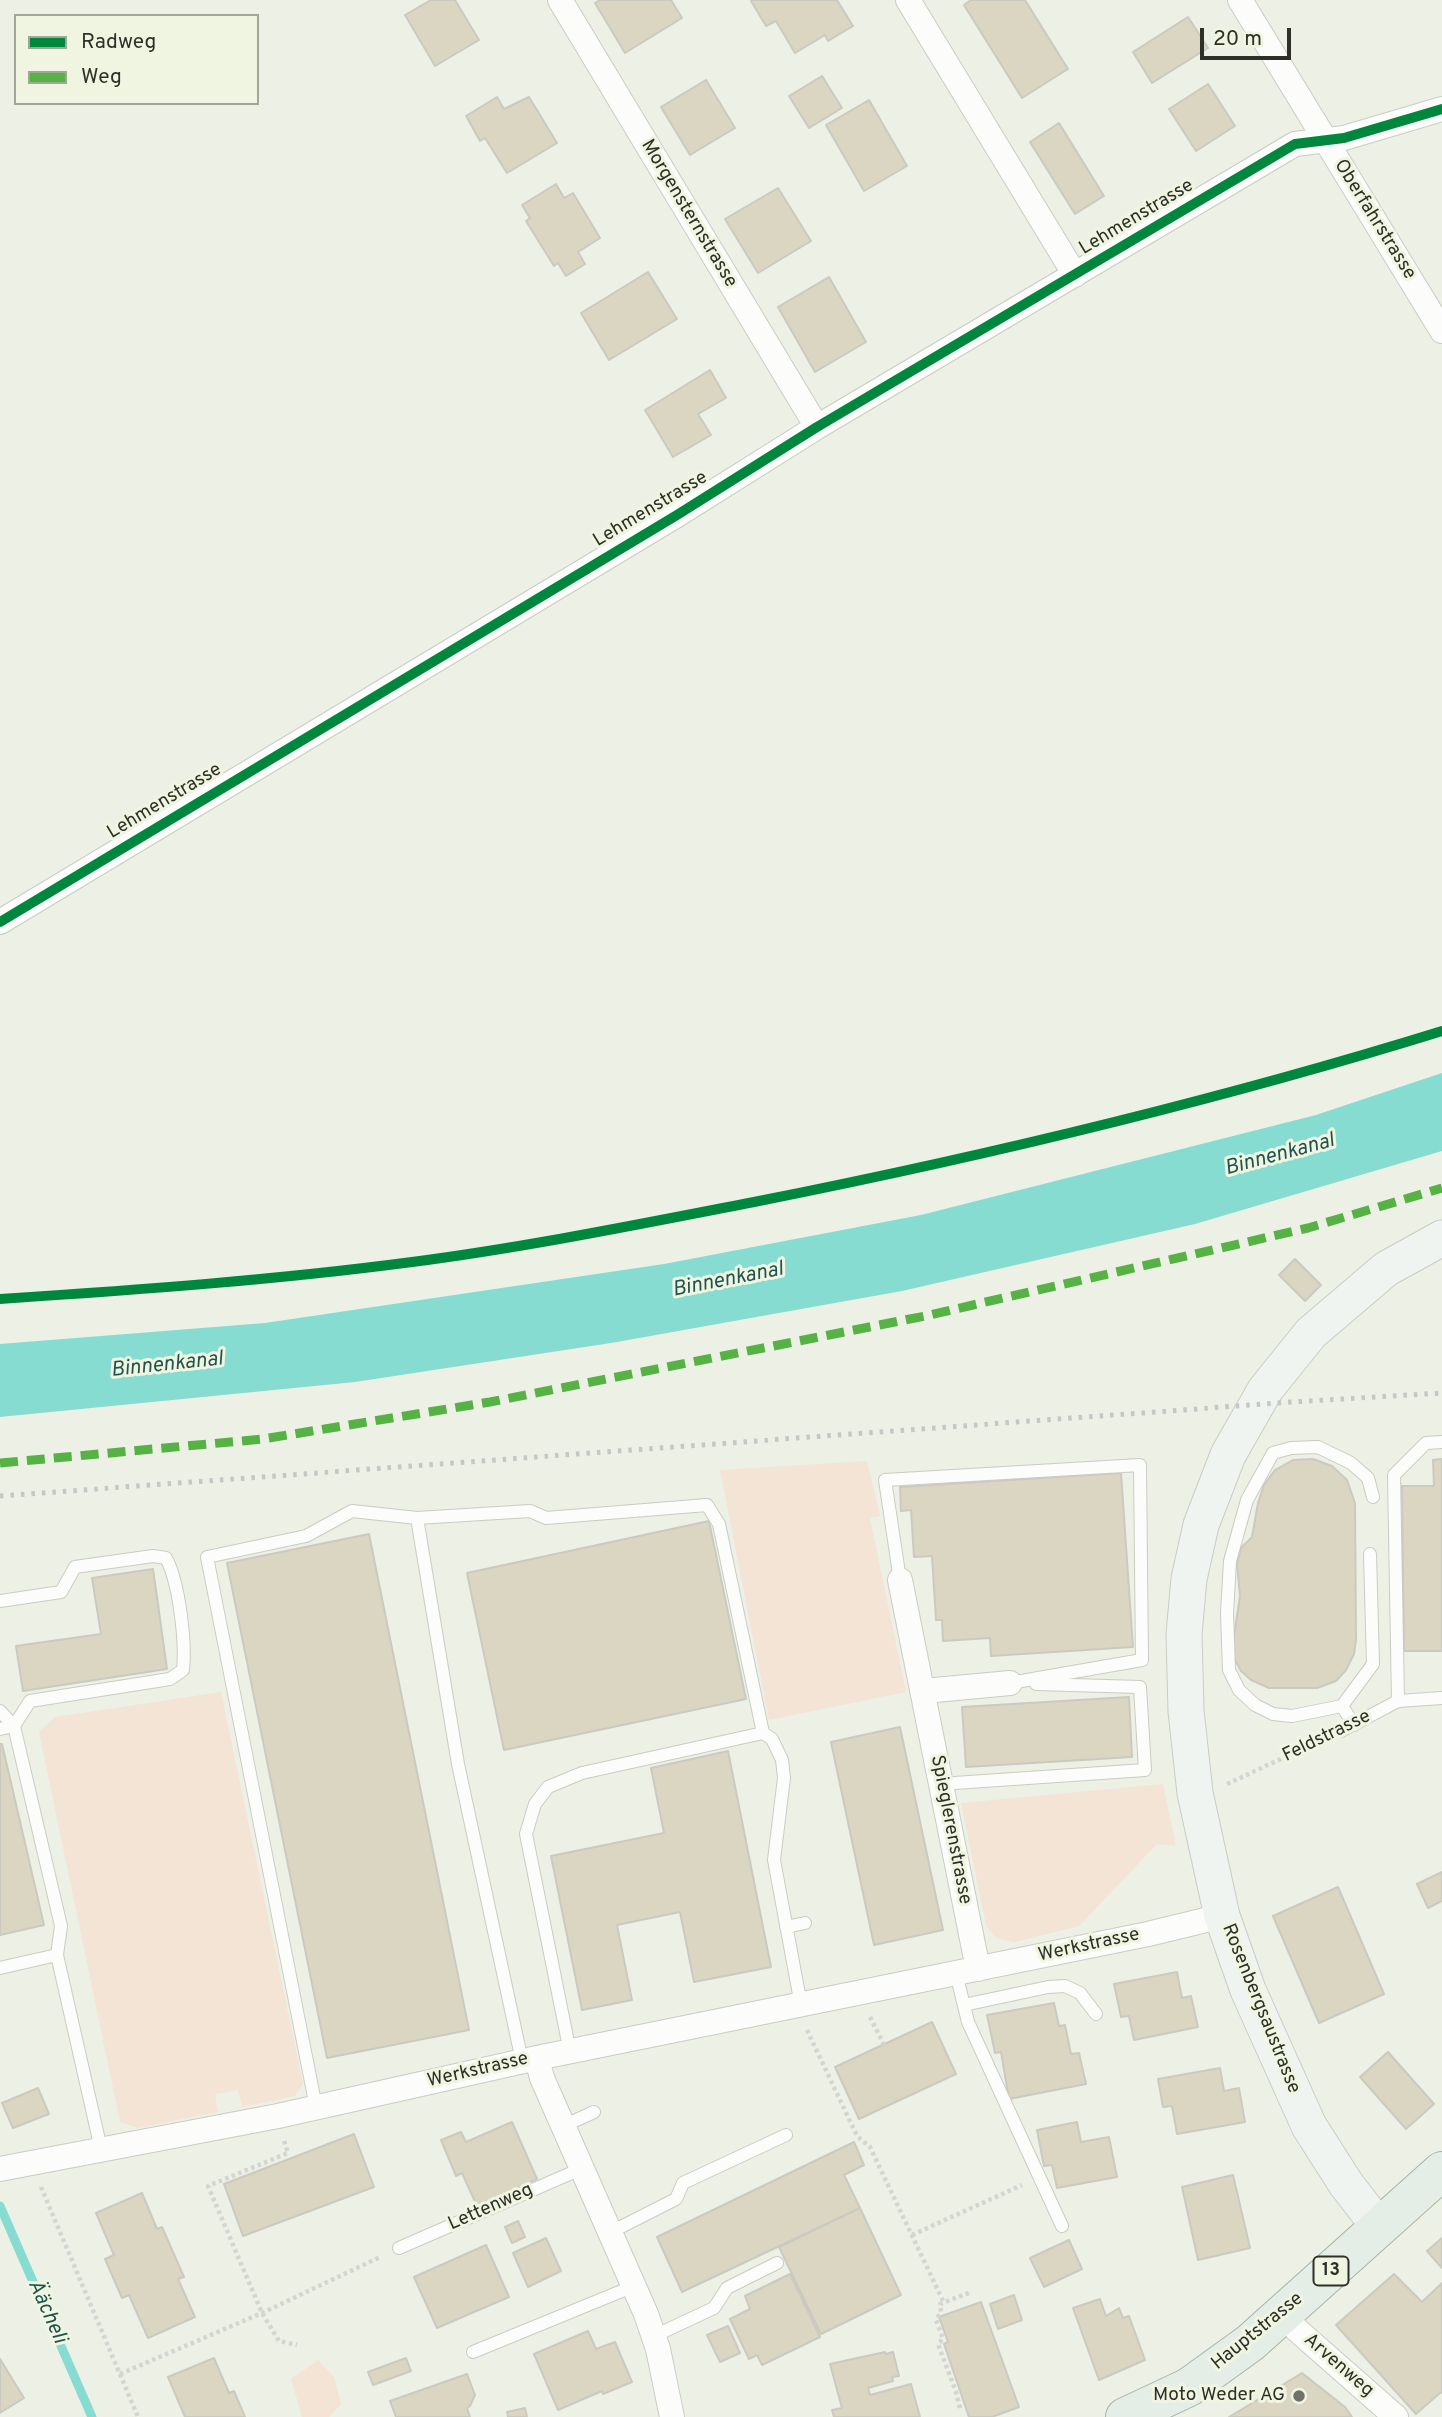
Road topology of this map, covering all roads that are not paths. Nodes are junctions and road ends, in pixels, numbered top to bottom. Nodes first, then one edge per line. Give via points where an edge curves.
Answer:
1 (560, 0) edge
2 (908, 0) edge
3 (1240, 0) edge
4 (1442, 109) edge
5 (1325, 140) junction
6 (1075, 275) junction
7 (1442, 331) edge
8 (817, 427) junction
9 (0, 922) edge
10 (1442, 1238) edge
11 (1442, 1443) edge
12 (1373, 1497) dead end
13 (416, 1518) junction
14 (1370, 1554) dead end
15 (900, 1580) joint
16 (0, 1601) edge
17 (1010, 1683) junction
18 (924, 1691) junction
19 (1442, 1698) edge
20 (1398, 1701) junction
21 (1342, 1706) junction
22 (0, 1711) edge
23 (1354, 1725) junction
24 (14, 1726) junction
25 (0, 1729) edge
26 (1341, 1731) road end
27 (763, 1733) junction
28 (940, 1784) junction
29 (1222, 1916) junction
30 (804, 1923) dead end
31 (786, 1927) junction
32 (57, 1955) junction
33 (0, 1968) edge
34 (967, 1971) junction
35 (964, 2005) junction
36 (802, 2014) junction
37 (1096, 2014) dead end
38 (570, 2052) junction
39 (530, 2060) junction
40 (316, 2108) junction
41 (594, 2112) dead end
42 (563, 2126) junction
43 (786, 2135) dead end
44 (101, 2149) junction
45 (11, 2167) edge
46 (583, 2168) junction
47 (1442, 2171) edge
48 (1062, 2226) dead end
49 (1380, 2228) junction
50 (611, 2232) junction
51 (399, 2248) road end
52 (777, 2263) dead end
53 (634, 2286) junction
54 (1282, 2313) junction
55 (654, 2336) junction
56 (473, 2352) dead end
57 (672, 2417) edge
58 (1125, 2417) edge
59 (1396, 2417) edge

1 - 8 street, Morgensternstrasse
2 - 6 street
3 - 5 street, Oberfahrstrasse
4 - 5 street, Lehmenstrasse
5 - 6 street, Lehmenstrasse via 1295,144
5 - 7 street, Oberfahrstrasse
6 - 8 street, Lehmenstrasse
8 - 9 street, Lehmenstrasse
10 - 29 street, Rosenbergsaustrasse via 1386,1269 1311,1333 1265,1390 1228,1455 1201,1525 1189,1579 1184,1634 1186,1711 1195,1793
11 - 20 lane via 1426,1443 1394,1475
12 - 21 lane via 1368,1478 1351,1463 1318,1447 1273,1453 1247,1500 1230,1561 1229,1670 1239,1690 1273,1714
13 - 27 lane via 530,1511 546,1518 707,1505 719,1524
13 - 39 lane via 458,1764
13 - 40 lane via 352,1511 306,1536 207,1557
14 - 21 lane via 1373,1664
15 - 17 lane via 885,1480 1140,1465 1142,1660
15 - 18 street, Spieglerenstrasse
16 - 24 lane via 61,1591 75,1567 166,1558 173,1571 185,1651 183,1670 170,1679 30,1701
17 - 18 street
17 - 28 lane via 1140,1687 1145,1770
18 - 28 street, Spieglerenstrasse
19 - 20 lane, Feldstrasse
20 - 23 lane, Feldstrasse
21 - 23 lane
22 - 24 lane
23 - 26 lane, Feldstrasse
24 - 25 lane
24 - 32 lane via 61,1926
27 - 31 lane via 772,1739 782,1760 774,1860
27 - 38 lane via 582,1773 548,1787 535,1804 526,1834
28 - 34 street, Spieglerenstrasse
29 - 34 street, Werkstrasse
29 - 49 street, Rosenbergsaustrasse via 1248,1990 1310,2126
30 - 31 lane
31 - 36 lane
32 - 33 lane
32 - 44 lane
34 - 35 lane
34 - 36 street, Werkstrasse
35 - 37 lane via 1065,1986 1080,1993
35 - 48 lane
36 - 38 street, Werkstrasse
38 - 39 street, Werkstrasse
39 - 40 street, Werkstrasse
39 - 42 street
40 - 44 street, Werkstrasse
41 - 42 lane
42 - 46 street
43 - 50 lane via 683,2183 676,2199
44 - 45 street, Werkstrasse
46 - 50 street
46 - 51 lane, Lettenweg
47 - 49 main road, Hauptstrasse / 13
49 - 54 main road, Hauptstrasse / 13
50 - 53 street
52 - 55 lane via 727,2288 714,2308
53 - 55 street
53 - 56 lane
54 - 58 main road, Hauptstrasse / 13 via 1250,2343 1188,2387
54 - 59 street, Arvenweg
55 - 57 street

